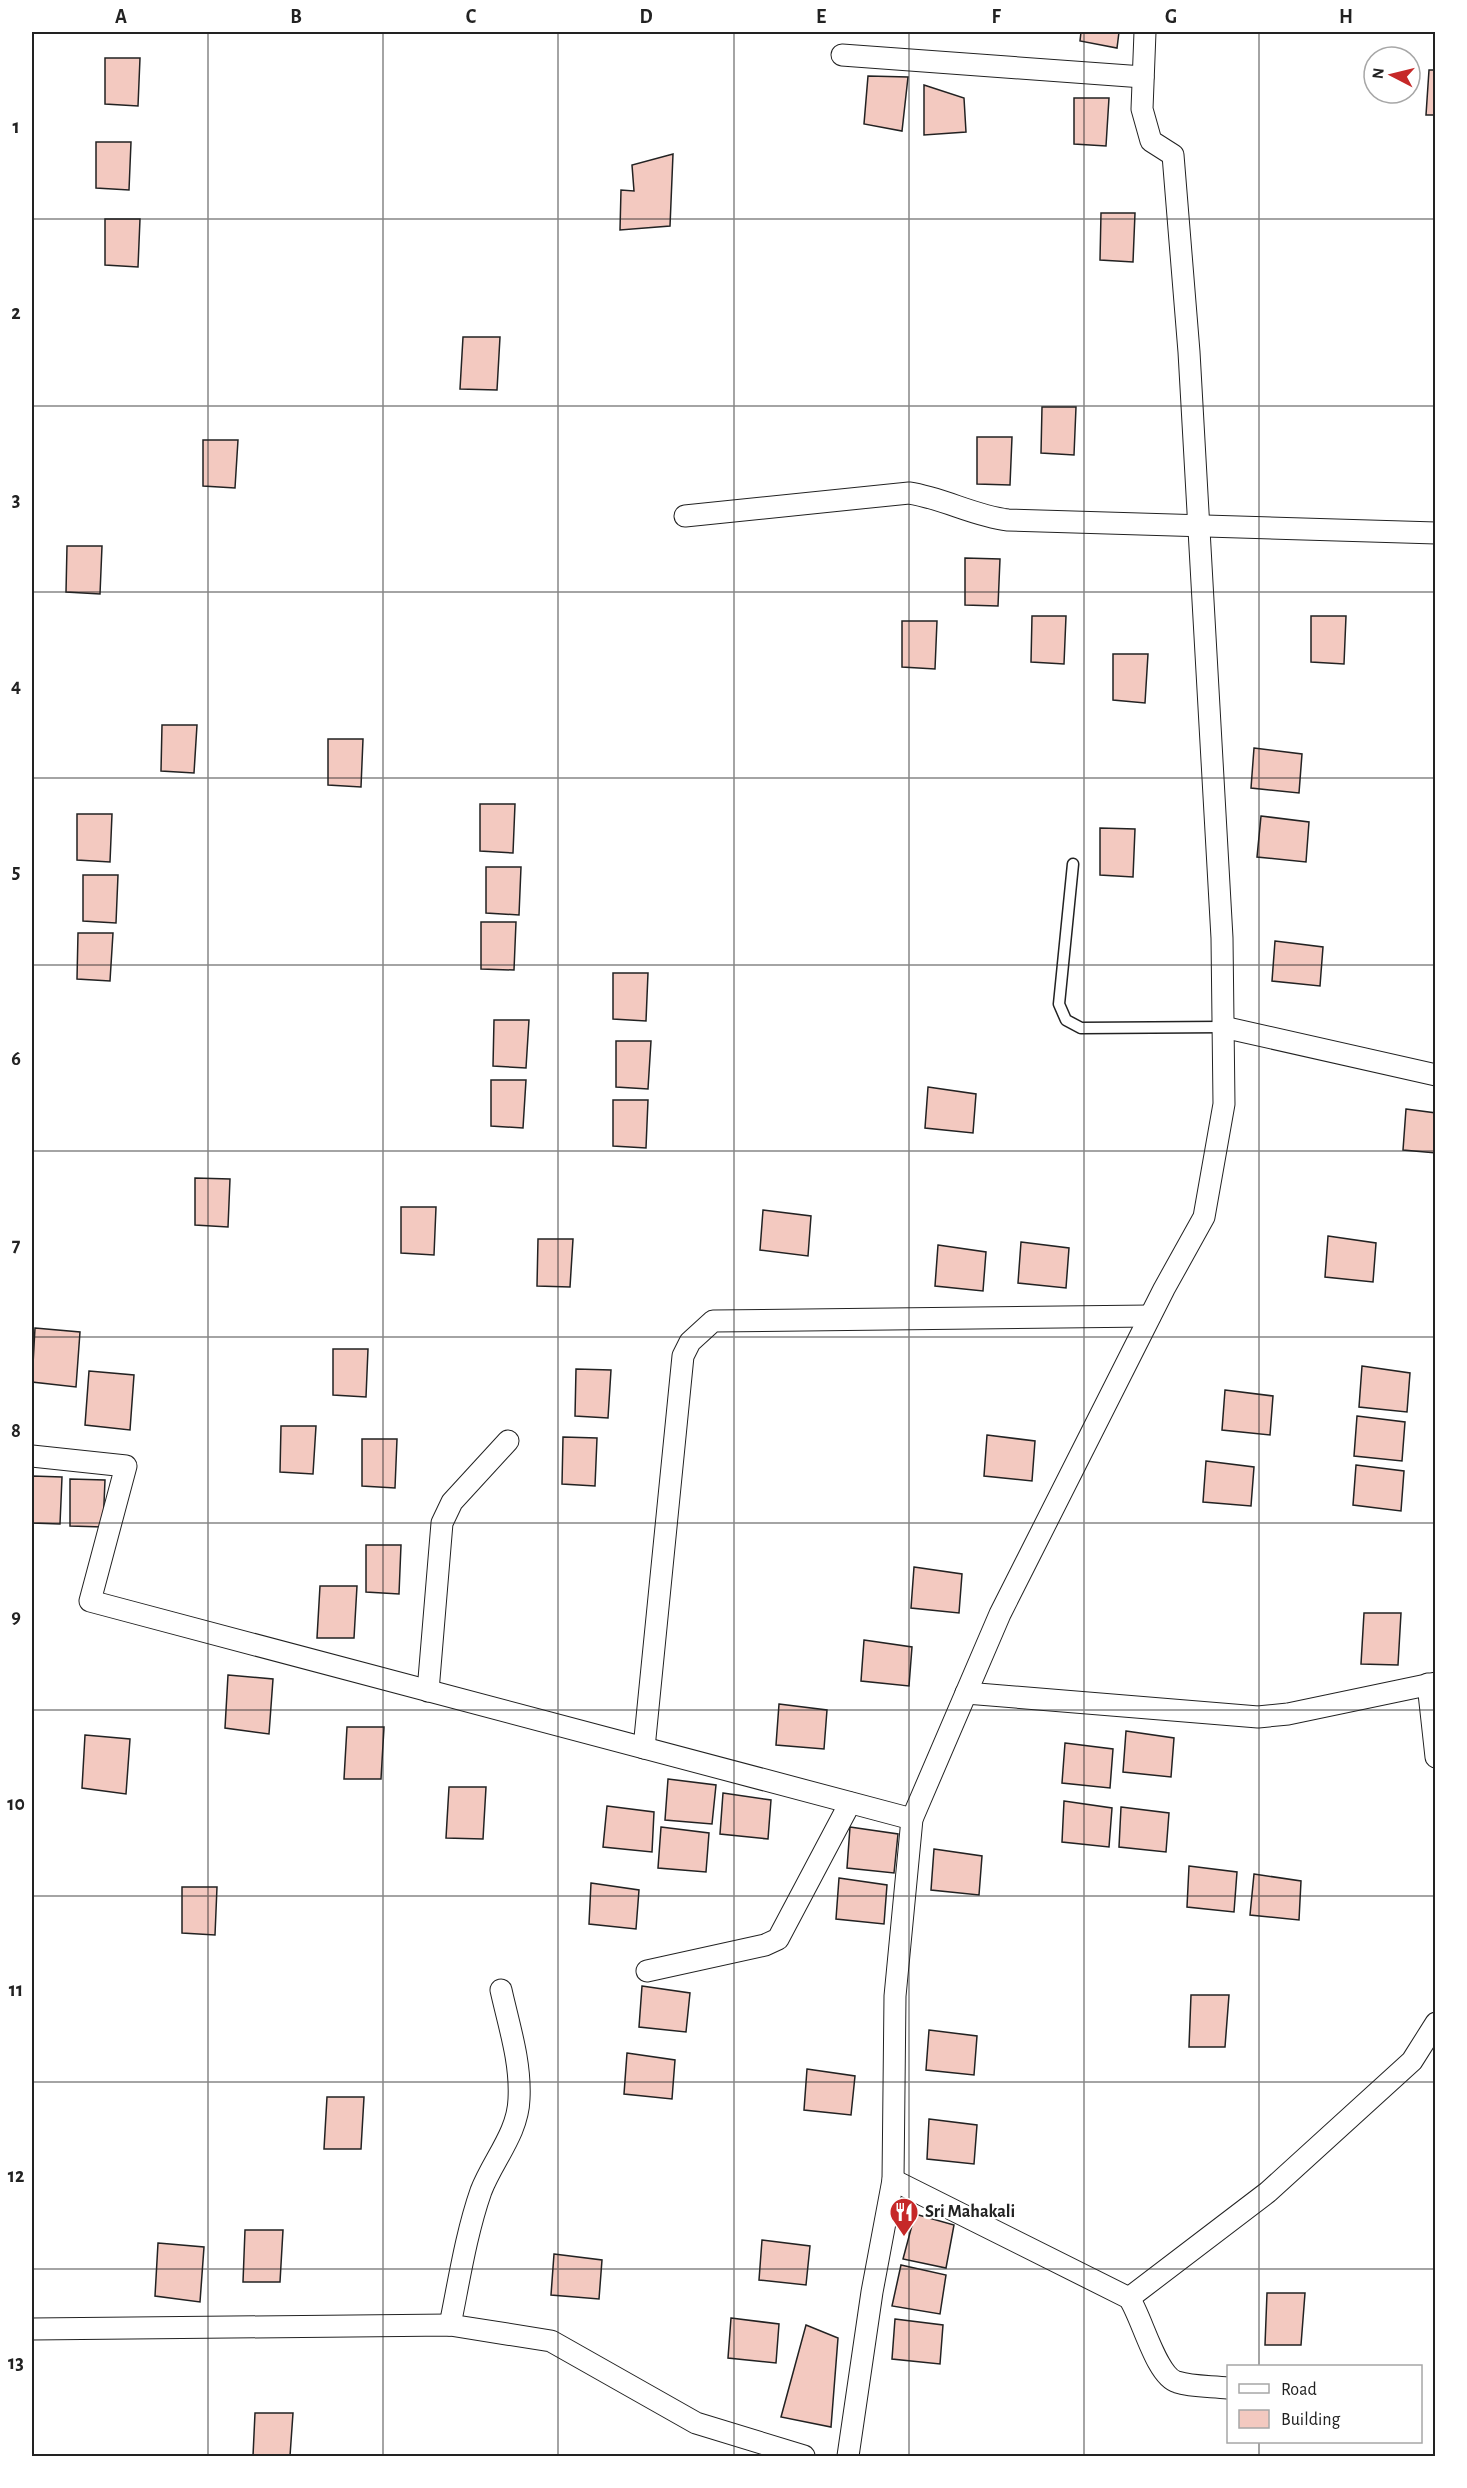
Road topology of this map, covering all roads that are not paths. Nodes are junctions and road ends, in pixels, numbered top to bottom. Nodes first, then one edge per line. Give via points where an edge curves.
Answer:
1 (1145, 32) edge
2 (842, 55) dead end
3 (1143, 77) junction
4 (685, 516) dead end
5 (1198, 528) junction
6 (1436, 533) edge
7 (1073, 864) dead end
8 (1223, 1027) junction
9 (1436, 1075) edge
10 (1150, 1316) junction
11 (508, 1441) dead end
12 (32, 1456) edge
13 (1432, 1683) edge
14 (428, 1691) junction
15 (966, 1693) junction
16 (644, 1748) junction
17 (1436, 1757) edge
18 (850, 1803) junction
19 (912, 1819) junction
20 (647, 1971) dead end
21 (501, 1990) dead end
22 (1436, 2023) edge
23 (892, 2180) junction
24 (1129, 2298) junction
25 (450, 2325) junction
26 (32, 2329) edge
27 (1227, 2388) edge
28 (804, 2457) edge
29 (848, 2457) edge

1 - 3 street
2 - 3 street
3 - 5 street via 1142,109 1151,141 1173,155
4 - 5 street via 909,493 928,495 994,519
5 - 6 street
5 - 8 street via 1222,938
7 - 8 lane via 1059,1004 1066,1020 1081,1028
8 - 9 street
8 - 10 street via 1224,1104 1204,1216
10 - 15 street via 1000,1614
10 - 16 street via 713,1321 702,1329 683,1356
11 - 14 street via 452,1502 442,1523
12 - 14 street via 126,1466 90,1601
13 - 15 street via 1258,1717
13 - 17 street
14 - 16 street
15 - 19 street
16 - 18 street
18 - 19 street
18 - 20 street via 778,1939
19 - 23 street via 895,1996
21 - 25 street via 519,2072 519,2100 515,2123 473,2214
22 - 24 street via 1412,2061 1277,2184
23 - 24 street
23 - 29 street
24 - 27 street via 1166,2375 1176,2382
25 - 26 street
25 - 28 street via 551,2341 696,2423

